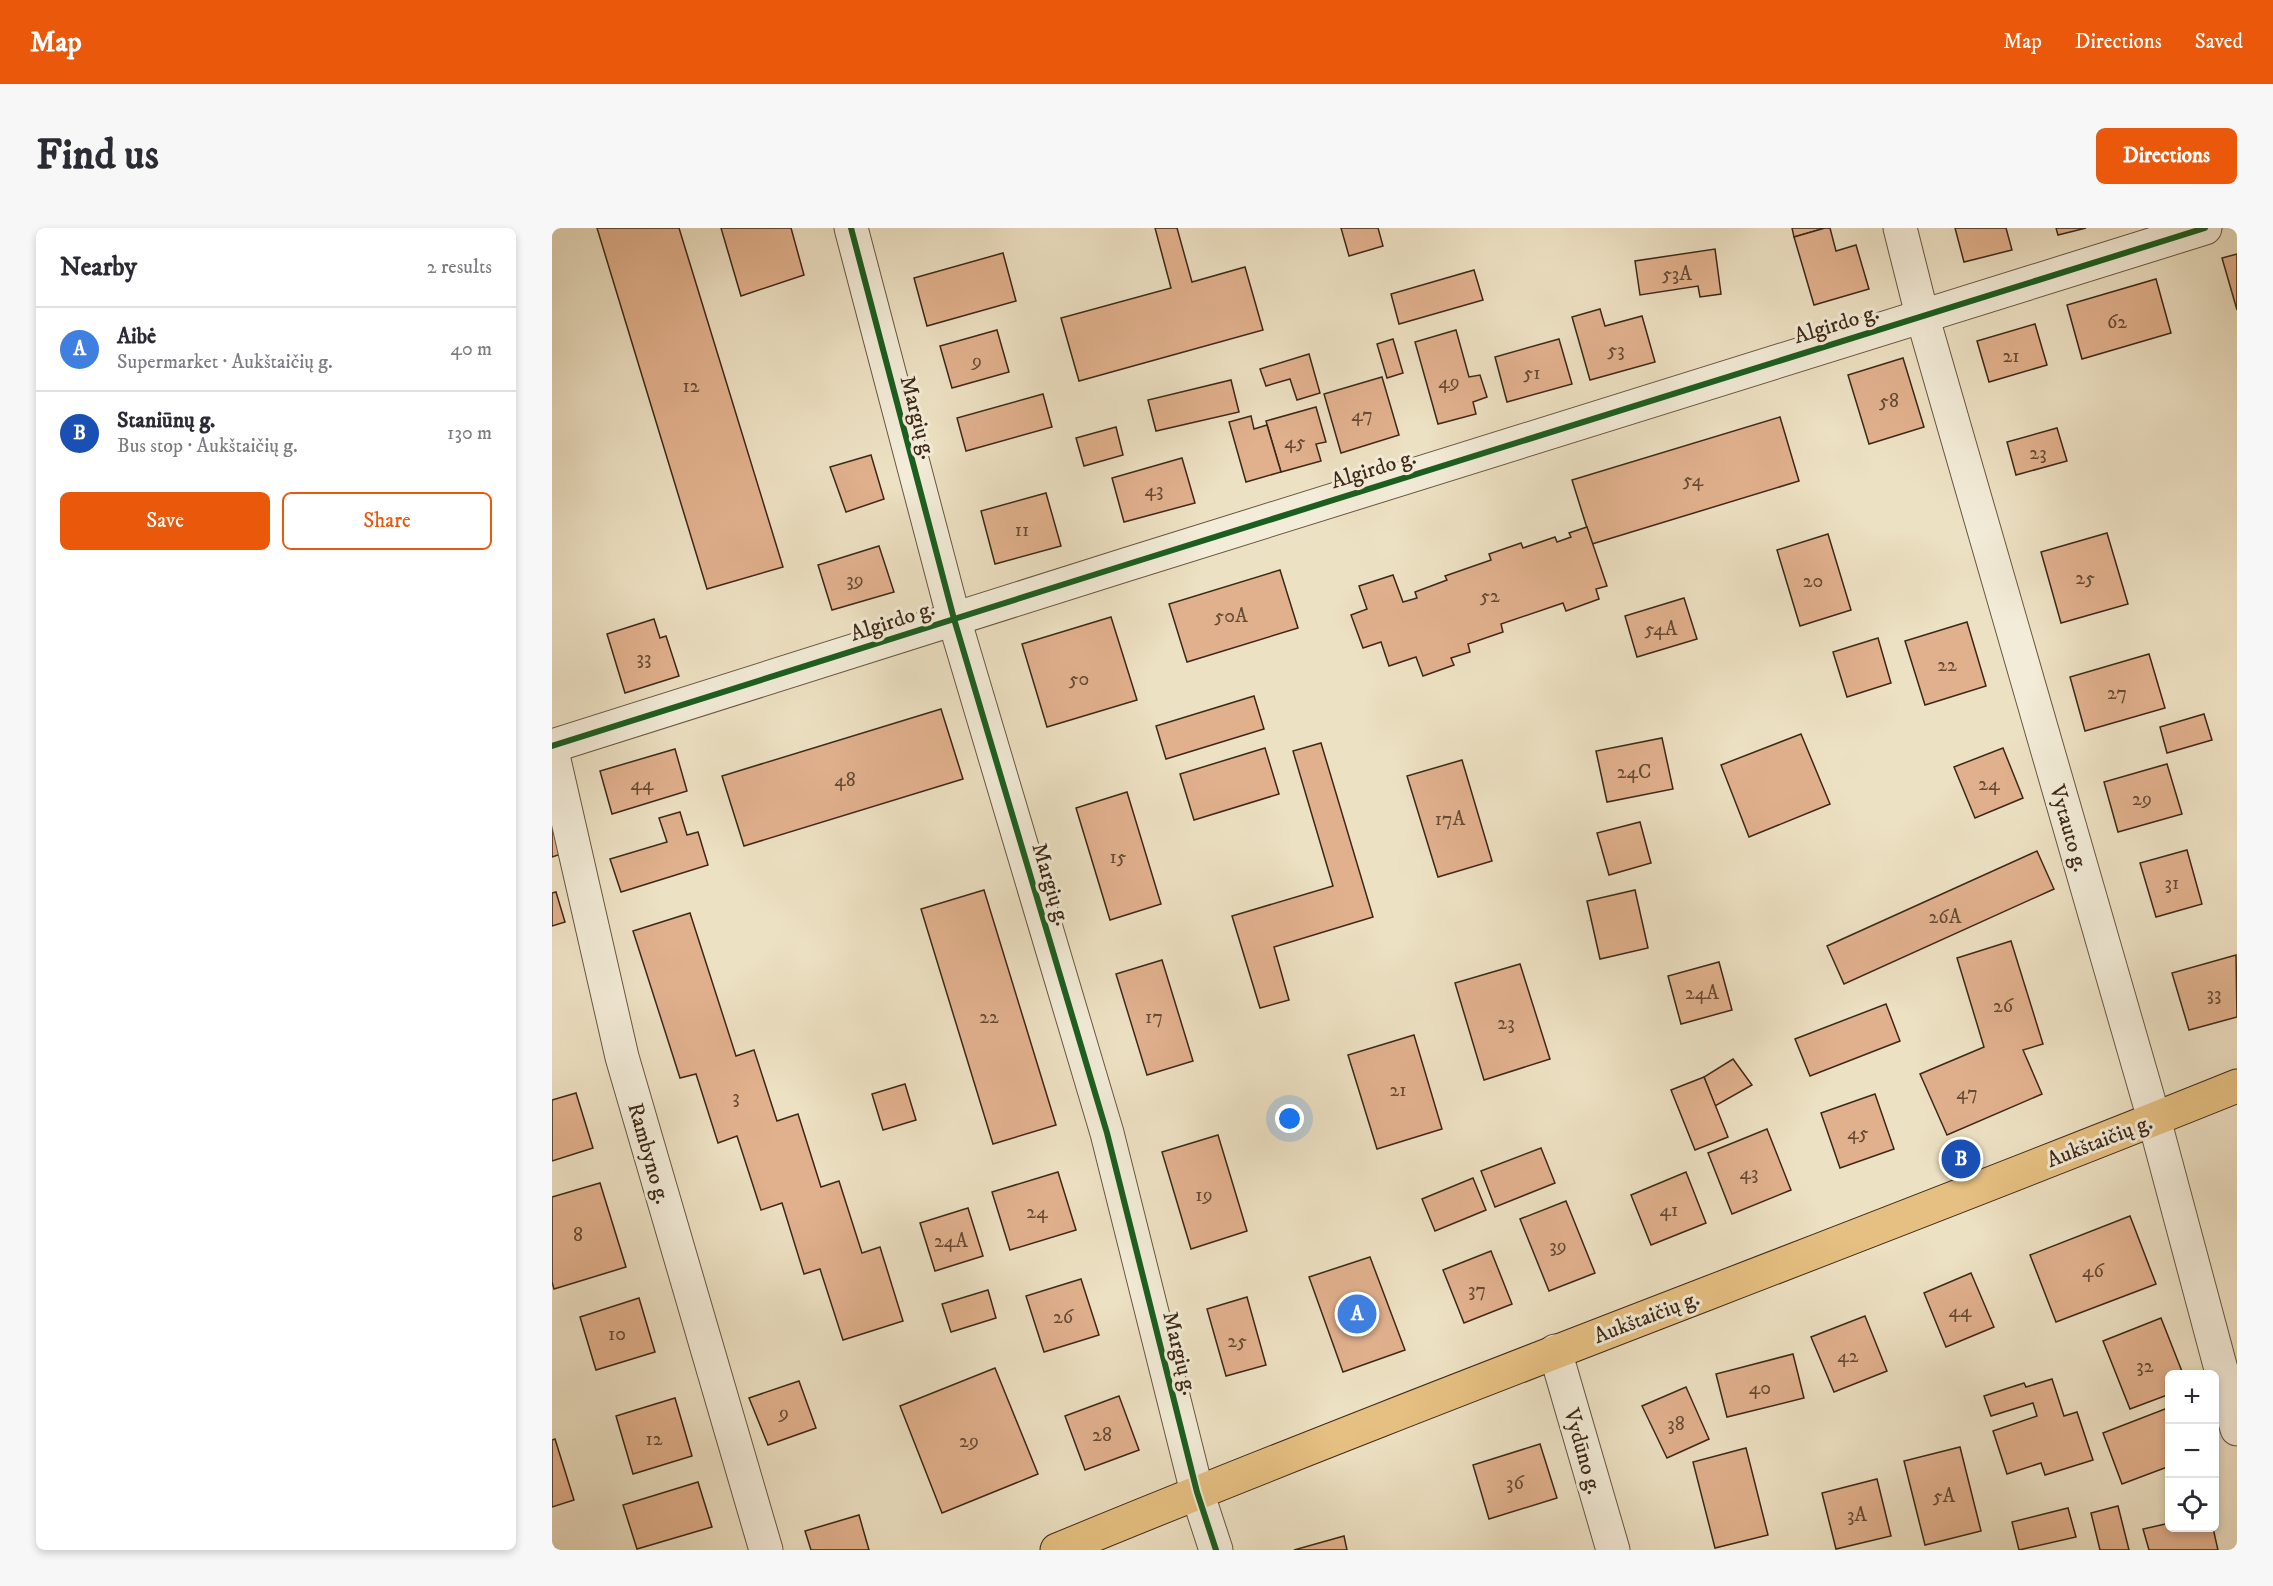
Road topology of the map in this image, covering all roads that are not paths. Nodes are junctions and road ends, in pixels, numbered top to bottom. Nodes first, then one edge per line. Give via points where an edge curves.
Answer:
1 (851, 228) edge
2 (1900, 228) edge
3 (2205, 228) edge
4 (1922, 315) junction
5 (954, 619) junction
6 (552, 746) edge
7 (552, 751) edge
8 (2237, 1086) edge
9 (2154, 1119) junction
10 (1555, 1351) junction
11 (2237, 1429) edge
12 (1197, 1492) junction
13 (766, 1550) edge
14 (1057, 1550) edge
15 (1216, 1550) edge
16 (1613, 1550) edge

1 - 5 street, Margių g.
2 - 4 street, Vytauto g.
3 - 4 street, Algirdo g.
4 - 5 street, Algirdo g.
4 - 9 street, Vytauto g.
5 - 6 street, Algirdo g.
5 - 12 street, Margių g. via 1107,1133
7 - 13 street, Rambyno g. via 622,1057
8 - 9 main road, Aukštaičių g.
9 - 10 main road, Aukštaičių g.
9 - 11 street, Vytauto g.
10 - 12 main road, Aukštaičių g.
10 - 16 street, Vydūno g.
12 - 14 main road, Aukštaičių g.
12 - 15 street, Margių g.

